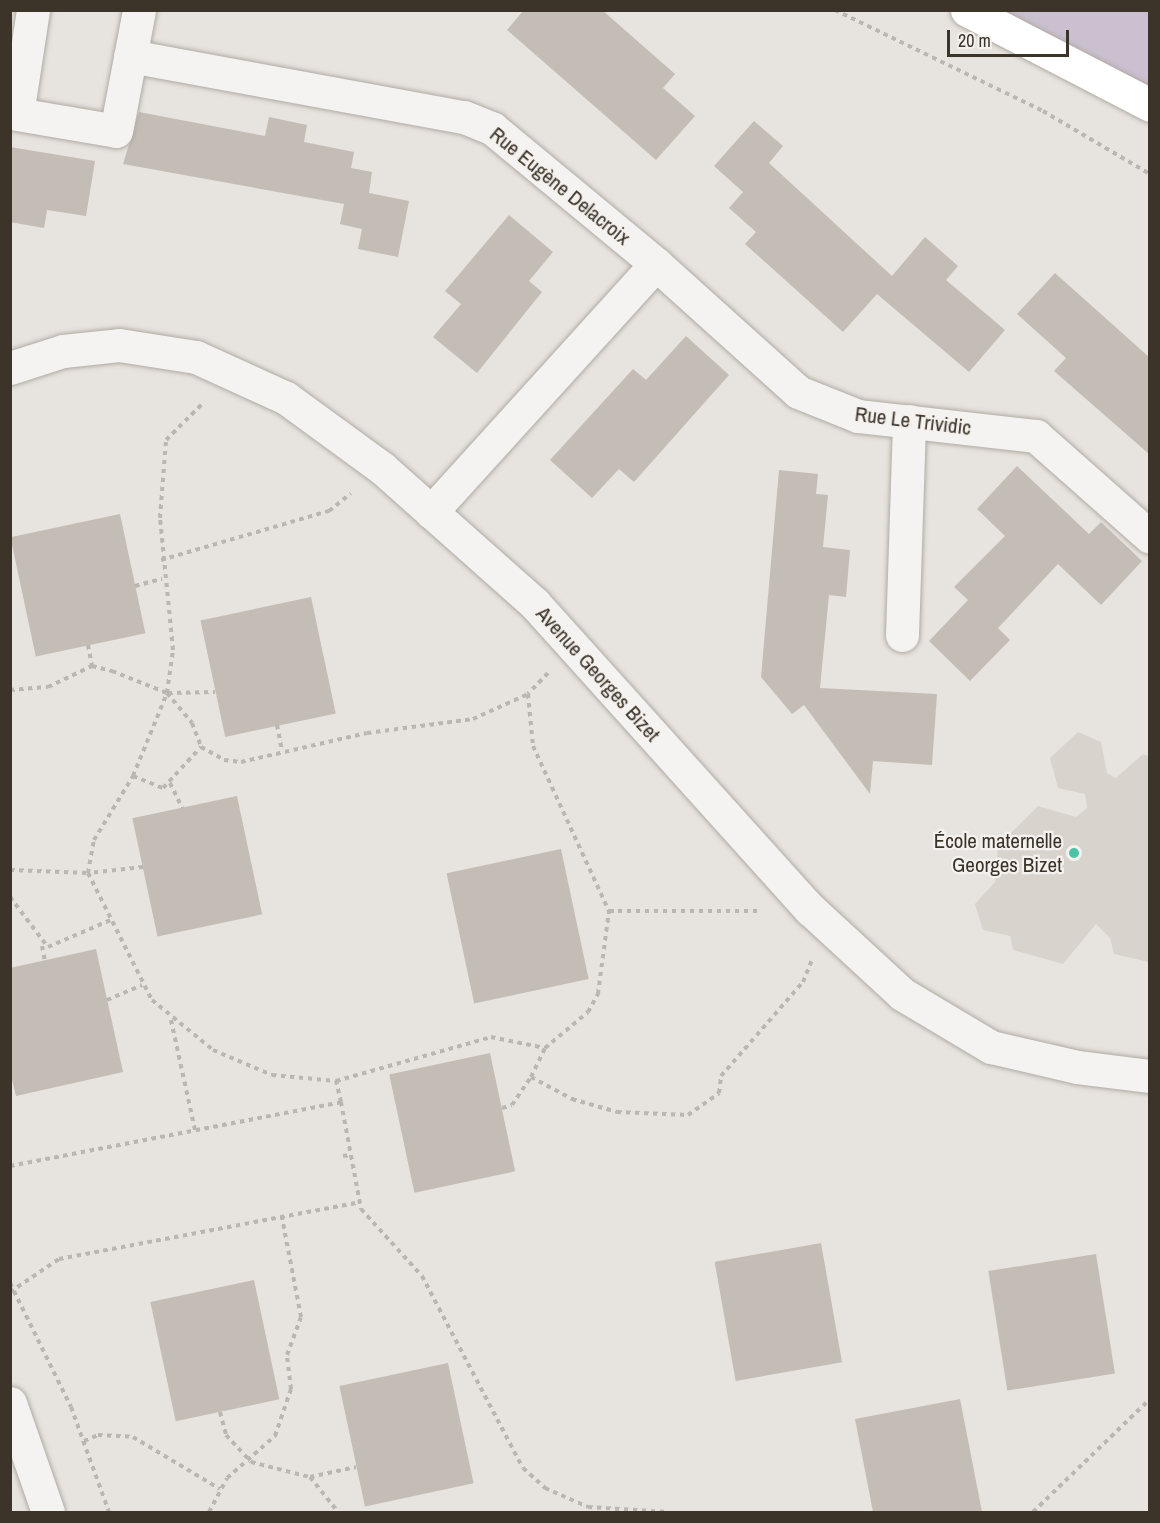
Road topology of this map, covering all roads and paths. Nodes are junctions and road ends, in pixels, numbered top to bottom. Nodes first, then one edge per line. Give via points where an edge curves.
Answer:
1 (33, 10) edge
2 (139, 10) edge
3 (835, 10) edge
4 (967, 10) edge
5 (130, 56) junction
6 (1149, 105) edge
7 (14, 114) edge
8 (1149, 174) edge
9 (656, 264) junction
10 (10, 368) edge
11 (235, 371) junction
12 (909, 422) junction
13 (382, 468) junction
14 (431, 512) junction
15 (1149, 537) edge
16 (161, 560) junction
17 (162, 579) junction
18 (135, 586) dead end
19 (902, 635) dead end
20 (88, 645) dead end
21 (577, 647) junction
22 (92, 666) junction
23 (10, 690) edge
24 (215, 692) dead end
25 (167, 693) junction
26 (528, 694) junction
27 (277, 725) dead end
28 (201, 747) junction
29 (282, 750) junction
30 (133, 776) junction
31 (170, 783) junction
32 (182, 808) dead end
33 (143, 867) dead end
34 (10, 870) edge
35 (88, 873) junction
36 (10, 897) edge
37 (810, 909) junction
38 (609, 911) junction
39 (113, 919) junction
40 (833, 933) junction
41 (42, 945) junction
42 (45, 961) dead end
43 (142, 985) junction
44 (107, 1000) dead end
45 (171, 1020) junction
46 (544, 1048) junction
47 (1149, 1076) edge
48 (531, 1077) junction
49 (336, 1081) junction
50 (341, 1102) junction
51 (502, 1108) dead end
52 (195, 1130) junction
53 (351, 1155) junction
54 (343, 1156) dead end
55 (10, 1166) edge
56 (360, 1202) junction
57 (282, 1216) junction
58 (10, 1283) edge
59 (18, 1288) junction
60 (10, 1292) edge
61 (1149, 1399) edge
62 (10, 1403) edge
63 (220, 1412) dead end
64 (84, 1441) junction
65 (251, 1462) junction
66 (356, 1467) dead end
67 (310, 1477) junction
68 (220, 1488) junction
69 (48, 1512) edge
70 (109, 1512) edge
71 (208, 1512) edge
72 (338, 1512) edge
73 (668, 1512) edge
74 (1033, 1512) edge

1 - 7 street
2 - 5 street
3 - 8 path via 1043,111
4 - 6 street
5 - 7 street via 116,131
5 - 9 street, Rue Eugène Delacroix via 464,117 511,143
9 - 12 street, Rue Le Trividic via 798,392 858,416
9 - 14 street
10 - 11 street, Avenue Georges Bizet via 63,351 119,345 196,357
11 - 13 street, Avenue Georges Bizet via 286,398
11 - 16 path via 166,440
12 - 15 street, Rue Le Trividic via 1036,436
12 - 19 street
13 - 14 street, Avenue Georges Bizet
13 - 16 path via 329,511
14 - 21 street, Avenue Georges Bizet
16 - 17 path
17 - 18 path
17 - 25 path via 173,650
20 - 22 path
21 - 26 path
21 - 37 street, Avenue Georges Bizet
22 - 23 path via 48,687
22 - 25 path
24 - 25 path
25 - 28 path via 192,723
25 - 30 path
26 - 29 path via 473,719
26 - 38 path via 533,746
27 - 29 path
28 - 29 path via 224,760 241,762
28 - 31 path
30 - 31 path via 163,789
30 - 35 path via 93,840
31 - 32 path
33 - 35 path
34 - 35 path
35 - 39 path
36 - 41 path
37 - 38 path
37 - 40 street, Avenue Georges Bizet
38 - 46 path via 598,994 588,1012
39 - 41 path via 48,947
39 - 43 path
40 - 47 street, Avenue Georges Bizet via 902,994 991,1047 1066,1065
40 - 48 path via 816,951 803,982 721,1076 719,1093 688,1115 617,1112 572,1099
41 - 42 path
43 - 44 path
43 - 45 path
45 - 49 path via 240,1064 272,1075
45 - 52 path
46 - 48 path
46 - 49 path via 491,1037
48 - 51 path via 512,1104
49 - 50 path
50 - 52 path
50 - 53 path
52 - 55 path
53 - 54 path
53 - 56 path
56 - 57 path
56 - 73 path via 371,1223 427,1285 523,1468 545,1488 588,1507
57 - 59 path via 59,1259
57 - 65 path via 301,1317 287,1354 291,1389 285,1411 275,1436
58 - 59 path
59 - 60 path
59 - 64 path
61 - 74 path
62 - 69 street
63 - 65 path via 226,1435
64 - 68 path via 99,1435 133,1437
64 - 70 path
65 - 67 path
65 - 68 path
66 - 67 path
67 - 72 path
68 - 71 path

